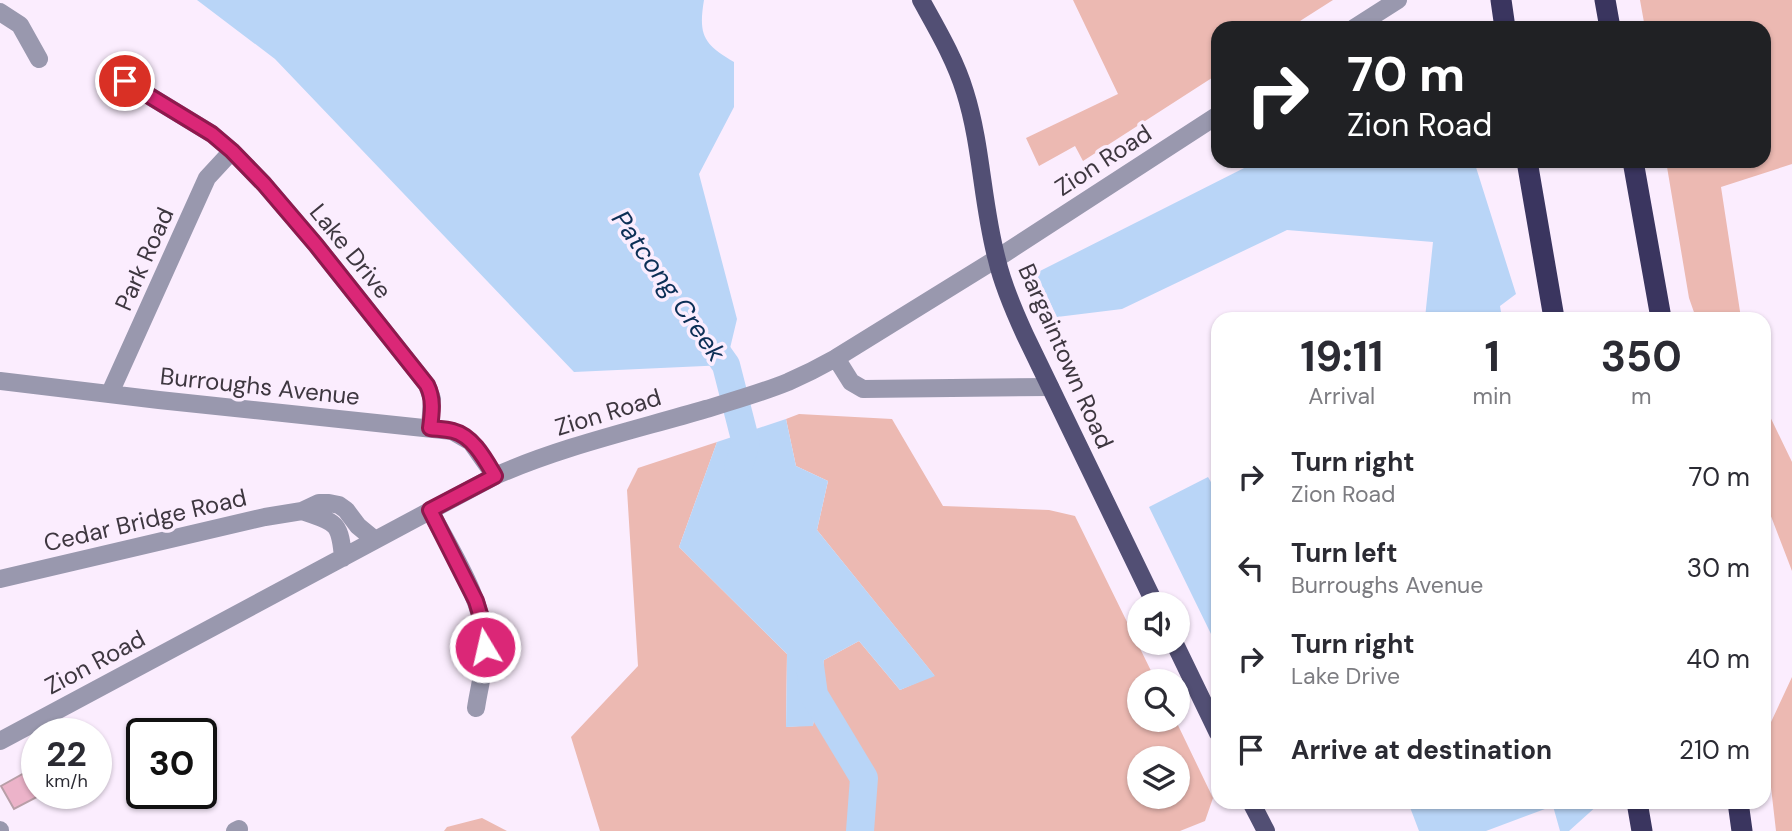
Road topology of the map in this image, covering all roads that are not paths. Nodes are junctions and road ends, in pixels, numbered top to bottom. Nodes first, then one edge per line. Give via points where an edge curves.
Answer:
1 (921, 0) edge
2 (1398, 0) edge
3 (1500, 0) edge
4 (1605, 0) edge
5 (0, 12) edge
6 (1365, 21) edge
7 (1504, 21) edge
8 (1609, 21) edge
9 (39, 60) dead end
10 (125, 81) dead end
11 (1211, 120) edge
12 (232, 151) junction
13 (1528, 168) edge
14 (1634, 168) edge
15 (996, 258) junction
16 (1553, 312) edge
17 (1660, 312) edge
18 (836, 358) junction
19 (0, 381) edge
20 (1050, 387) junction
21 (110, 393) junction
22 (430, 428) junction
23 (495, 476) junction
24 (430, 510) junction
25 (303, 511) junction
26 (375, 540) junction
27 (343, 558) junction
28 (0, 579) edge
29 (1149, 592) edge
30 (1180, 655) edge
31 (476, 708) dead end
32 (1211, 719) edge
33 (0, 741) edge
34 (1255, 809) edge
35 (1638, 809) edge
36 (1739, 809) edge
37 (1266, 831) edge
38 (1642, 831) edge
39 (1742, 831) edge

1 - 15 main road, Bargaintown Road via 965,92
2 - 6 street
3 - 7 highway
4 - 8 highway
5 - 9 street via 20,25
10 - 12 street, Lake Drive
11 - 15 street, Zion Road
12 - 21 street, Park Road via 207,178
12 - 22 street, Lake Drive via 316,245 427,385 432,404
13 - 16 highway
14 - 17 highway
15 - 18 street, Zion Road
15 - 20 main road, Bargaintown Road
18 - 20 street via 851,383 863,389
18 - 23 street, Zion Road via 749,396 587,443
19 - 21 street, Burroughs Avenue
20 - 29 main road, Bargaintown Road
21 - 22 street, Burroughs Avenue
22 - 23 street, Burroughs Avenue via 452,430 467,439
23 - 24 street, Zion Road
24 - 26 street, Zion Road
24 - 31 street via 483,624 485,647
25 - 26 street, Cedar Bridge Road via 319,503 339,505
25 - 27 street via 333,523 341,537
25 - 28 street, Cedar Bridge Road
26 - 27 street, Zion Road
27 - 33 street, Zion Road
30 - 32 main road
34 - 37 main road
35 - 38 highway
36 - 39 highway

